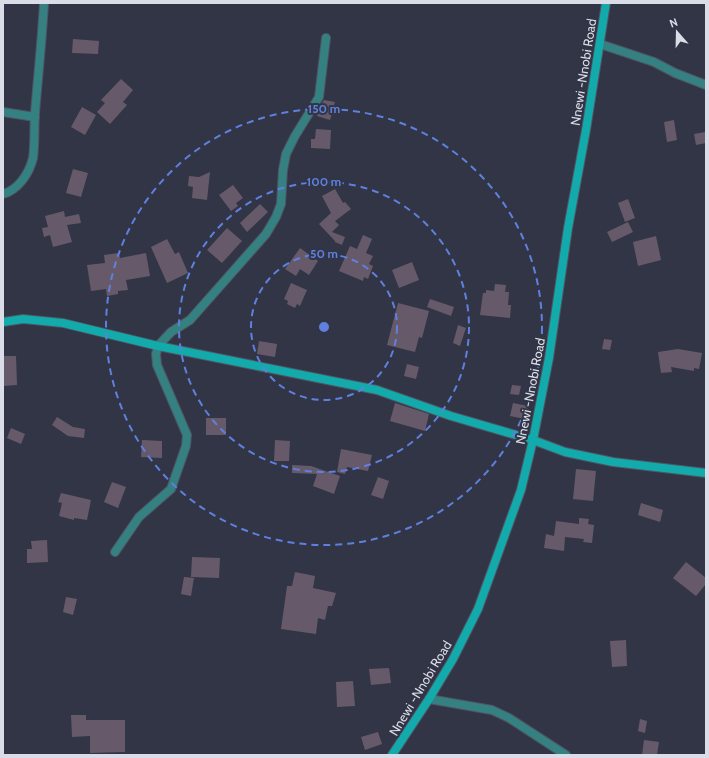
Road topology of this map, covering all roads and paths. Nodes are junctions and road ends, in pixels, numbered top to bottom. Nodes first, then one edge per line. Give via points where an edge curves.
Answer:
1 (44, 3) edge
2 (606, 3) edge
3 (326, 38) dead end
4 (600, 44) junction
5 (706, 85) edge
6 (3, 112) edge
7 (35, 117) junction
8 (3, 194) edge
9 (3, 322) edge
10 (158, 346) junction
11 (533, 440) junction
12 (706, 472) edge
13 (115, 552) dead end
14 (429, 699) junction
15 (392, 755) edge
16 (566, 755) edge

1 - 7 street
2 - 4 main road, Nnewi -Nnobi Road
3 - 10 street via 319,97 286,154 281,204 276,217 266,234 190,320 171,332
4 - 5 street via 654,62
4 - 11 main road, Nnewi -Nnobi Road via 568,228 549,358
6 - 7 street
7 - 8 street via 32,159 28,170 18,187
9 - 10 main road via 23,318 63,323
10 - 11 main road via 377,390 451,416
10 - 13 street via 157,364 187,435 186,446 171,489 139,517
11 - 12 main road via 566,452 613,462
11 - 14 main road, Nnewi -Nnobi Road via 521,490 478,609
14 - 15 main road, Nnewi -Nnobi Road
14 - 16 street via 492,710

